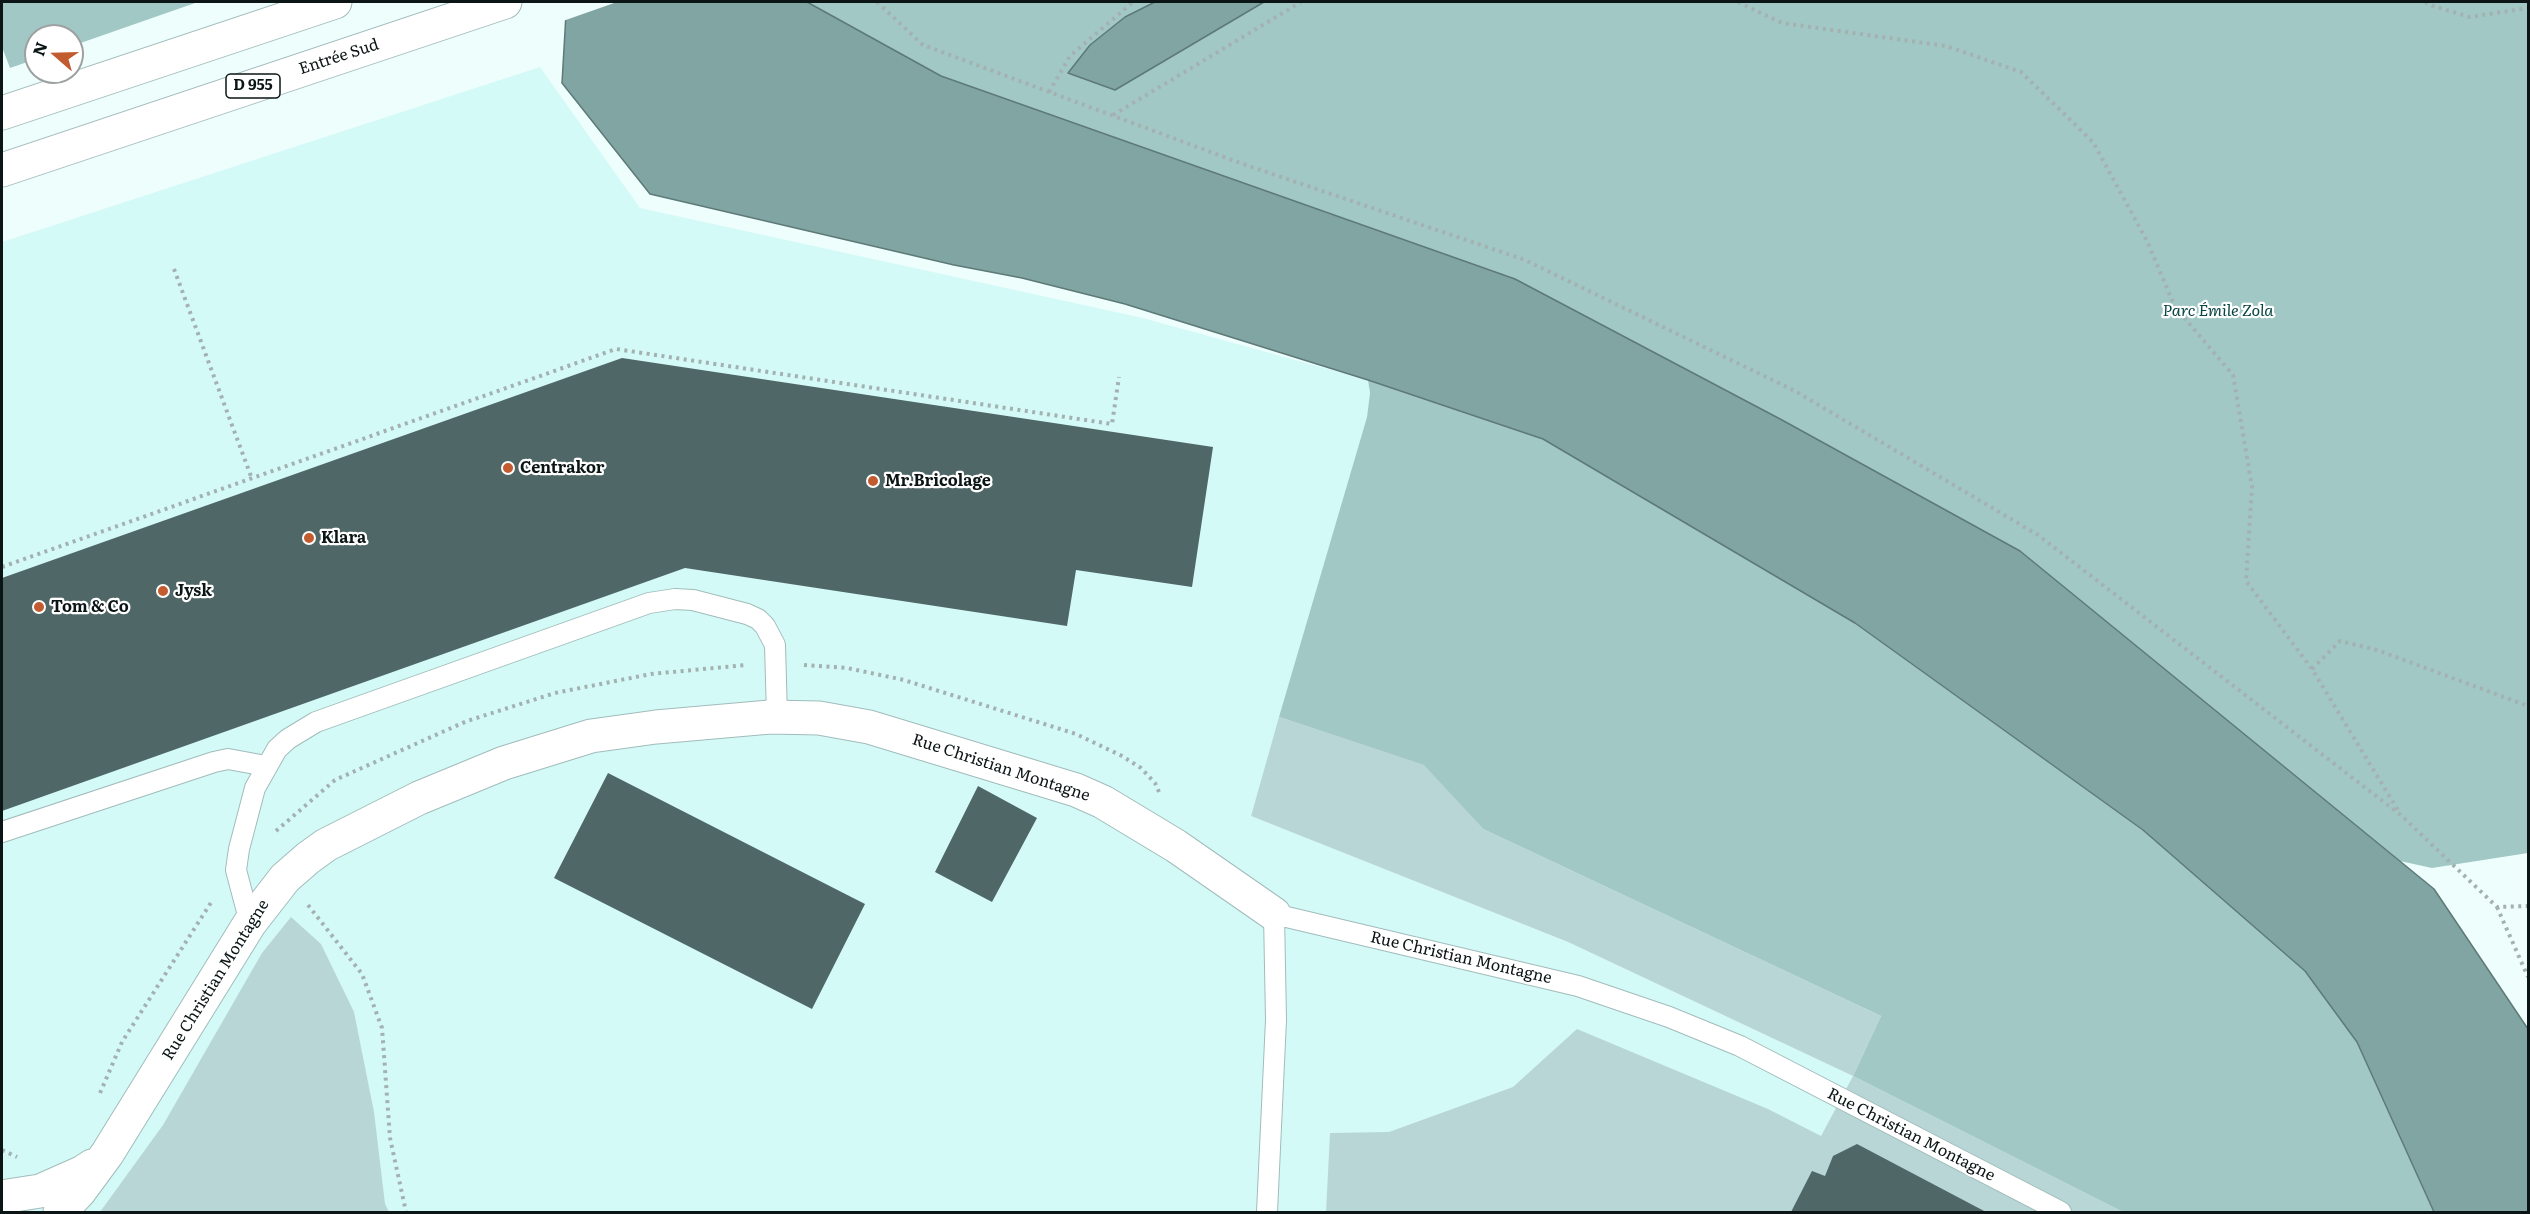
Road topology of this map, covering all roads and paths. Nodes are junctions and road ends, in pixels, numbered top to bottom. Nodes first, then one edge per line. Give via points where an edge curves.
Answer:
1 (335, 2) edge
2 (505, 2) edge
3 (877, 2) edge
4 (1133, 2) edge
5 (1301, 2) edge
6 (1738, 2) edge
7 (2425, 2) edge
8 (2529, 8) edge
9 (1049, 92) junction
10 (2, 113) edge
11 (1113, 116) junction
12 (2, 170) edge
13 (174, 269) dead end
14 (1119, 377) dead end
15 (252, 479) junction
16 (2, 567) edge
17 (777, 664) junction
18 (2313, 669) junction
19 (2529, 706) edge
20 (777, 716) junction
21 (266, 766) junction
22 (1160, 793) dead end
23 (2402, 816) junction
24 (2, 832) edge
25 (236, 870) junction
26 (285, 878) junction
27 (2529, 906) edge
28 (2497, 907) junction
29 (1274, 914) junction
30 (250, 923) junction
31 (2529, 977) edge
32 (98, 1098) dead end
33 (2, 1150) edge
34 (107, 1154) junction
35 (21, 1158) dead end
36 (2, 1197) edge
37 (60, 1212) edge
38 (406, 1212) edge
39 (1267, 1212) edge
40 (2061, 1212) edge

1 - 10 street
2 - 12 street, Entrée Sud / D 955
3 - 9 path via 923,45
4 - 9 path via 1070,56
5 - 11 path
6 - 18 path via 1782,22 1946,46 2021,72 2093,142 2147,241 2175,307 2233,375 2252,488 2246,582
7 - 8 path via 2470,17
9 - 11 path
11 - 23 path via 1525,260 1795,391 2038,535
13 - 15 path
14 - 15 path via 1112,424 616,349
15 - 16 path
17 - 20 lane
17 - 21 lane via 772,637 758,619 693,600 662,600 316,722 288,739
17 - 22 path via 824,665 876,673 1076,734 1141,768
17 - 25 path via 651,674 555,693 450,727 334,780
18 - 19 path via 2340,641 2377,650
18 - 23 path
20 - 26 street, Rue Christian Montagne via 591,736 535,752 419,798 326,845
20 - 29 street, Rue Christian Montagne via 831,719 869,727 1076,790 1166,840
21 - 24 lane via 228,759 214,762
21 - 25 lane via 255,788
23 - 28 path
25 - 30 lane
25 - 32 path via 122,1042
26 - 30 street, Rue Christian Montagne
26 - 38 path via 362,974 382,1028 390,1138
27 - 28 path
28 - 31 path
29 - 39 lane via 1276,1020
29 - 40 lane, Rue Christian Montagne via 1578,986 1669,1017 1740,1046
30 - 34 street, Rue Christian Montagne
33 - 35 path
34 - 36 street, Rue Christian Montagne via 61,1183
34 - 37 street, Rue Christian Montagne

